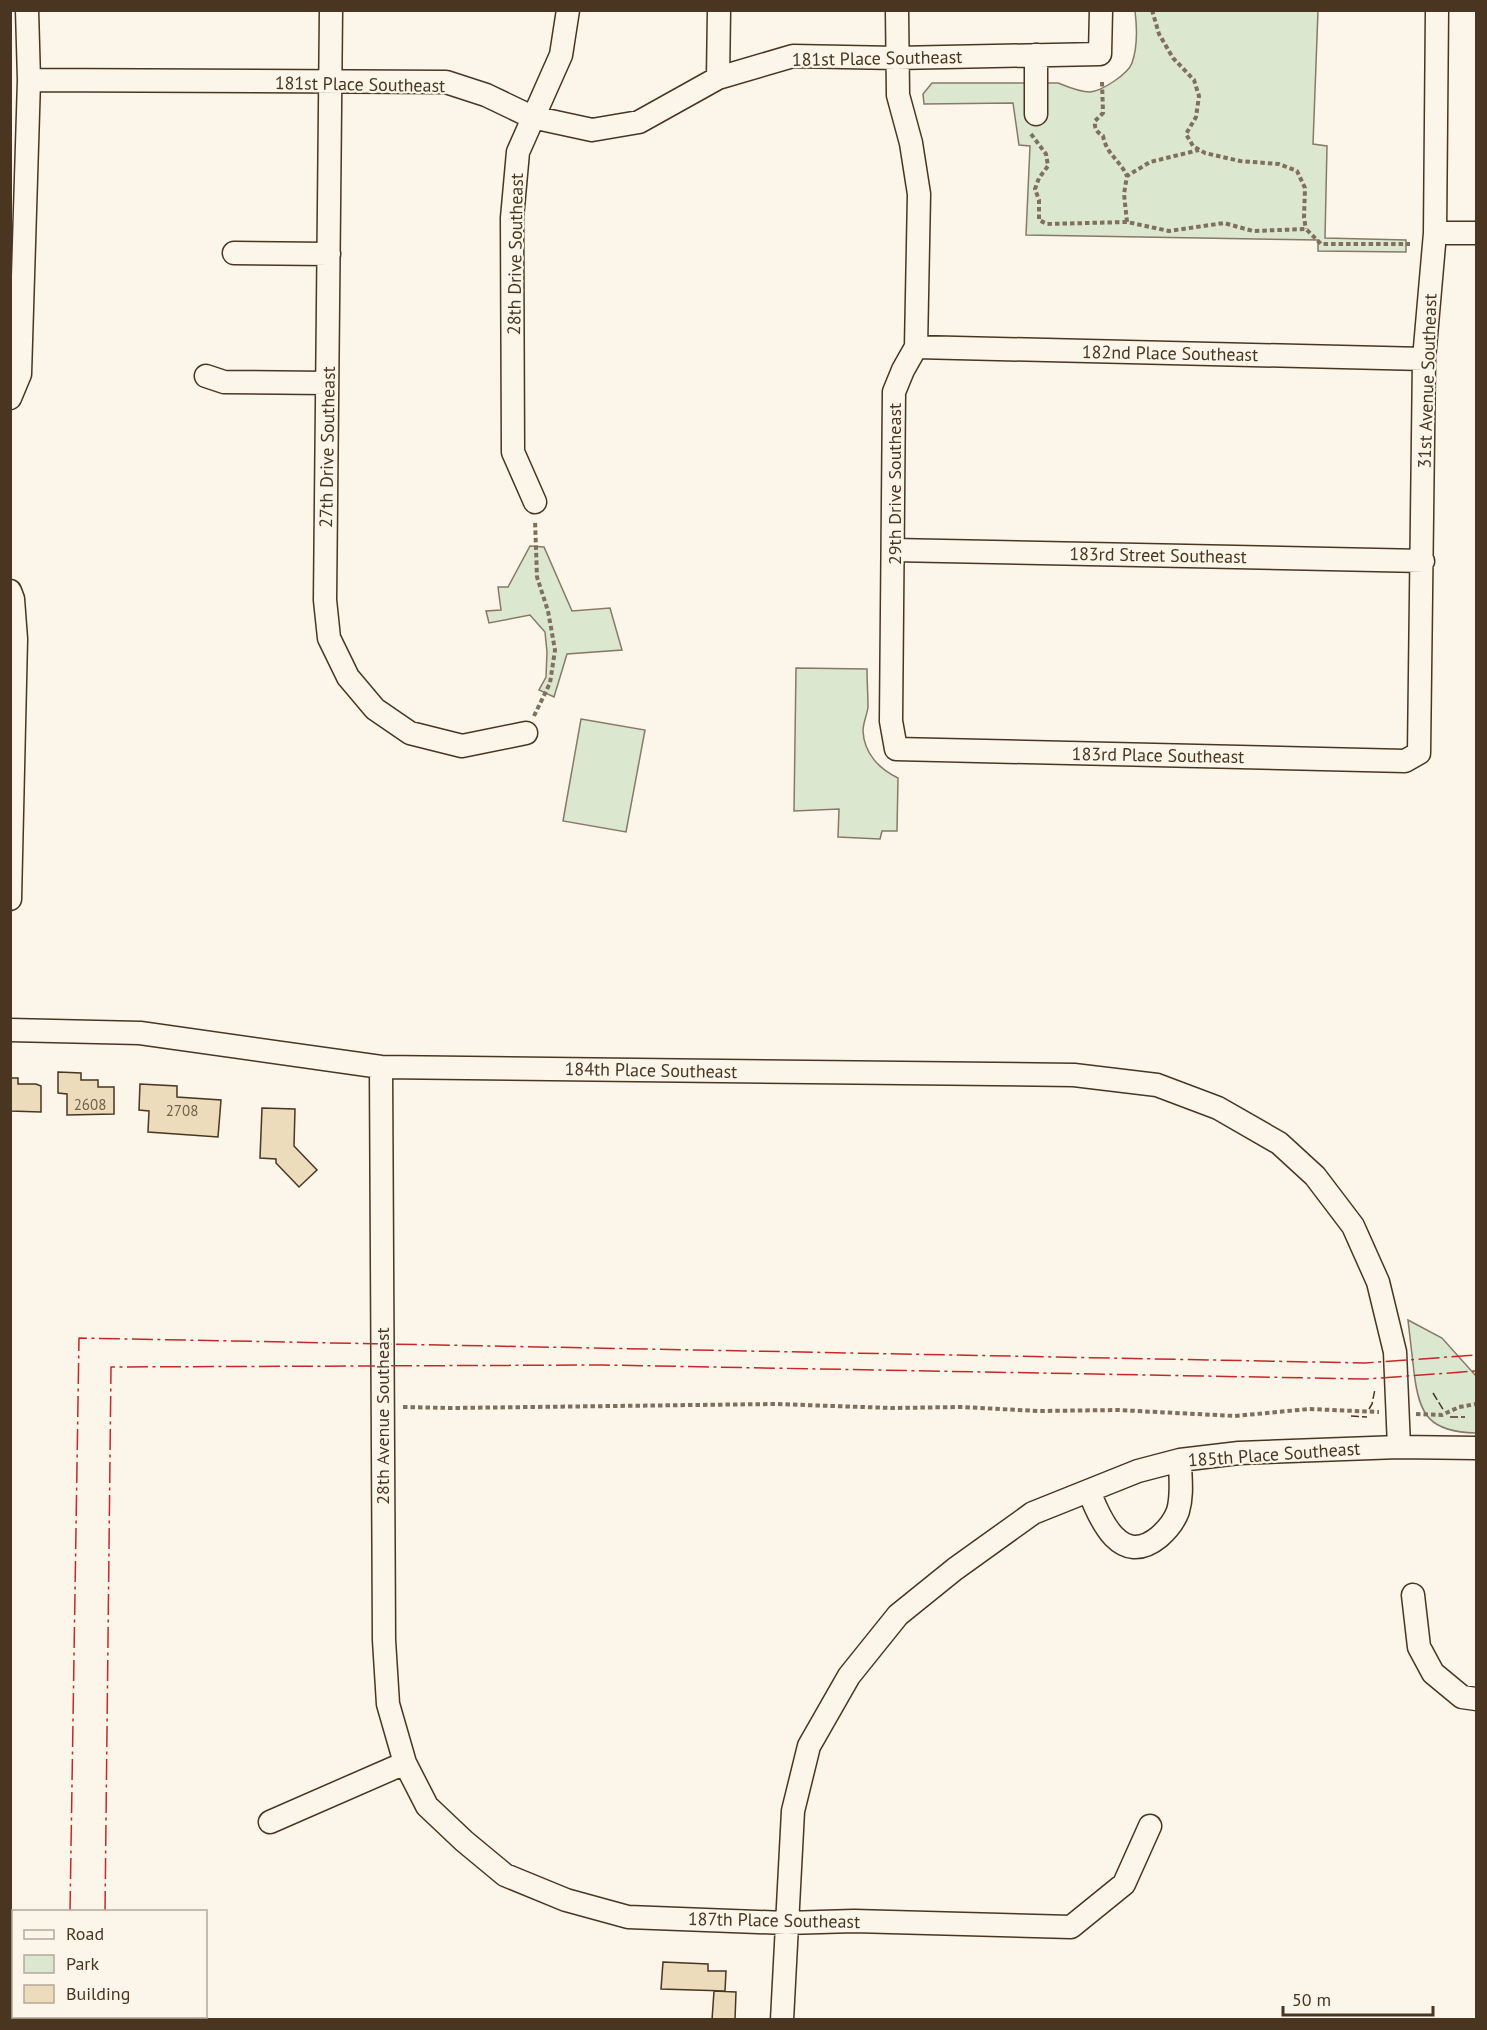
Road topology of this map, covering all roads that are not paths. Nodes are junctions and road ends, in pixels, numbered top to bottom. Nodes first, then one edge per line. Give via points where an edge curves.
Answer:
1 (27, 10) edge
2 (331, 10) edge
3 (568, 10) edge
4 (719, 10) edge
5 (897, 10) edge
6 (1101, 10) edge
7 (1437, 10) edge
8 (1036, 55) junction
9 (896, 58) junction
10 (718, 78) junction
11 (29, 81) junction
12 (331, 83) junction
13 (532, 117) junction
14 (1033, 123) road end
15 (1435, 233) junction
16 (1476, 233) edge
17 (234, 253) dead end
18 (329, 254) junction
19 (916, 347) junction
20 (1424, 359) junction
21 (206, 376) dead end
22 (327, 383) junction
23 (10, 398) edge
24 (535, 502) road end
25 (893, 550) junction
26 (1423, 561) junction
27 (10, 591) edge
28 (526, 733) road end
29 (896, 749) joint
30 (1419, 753) joint
31 (10, 899) edge
32 (10, 1029) edge
33 (381, 1067) junction
34 (1399, 1447) junction
35 (1476, 1448) edge
36 (1180, 1460) junction
37 (1089, 1491) junction
38 (1413, 1595) dead end
39 (1476, 1699) edge
40 (405, 1763) junction
41 (270, 1822) dead end
42 (1150, 1826) dead end
43 (786, 1923) junction
44 (782, 2019) edge

1 - 11 street
2 - 12 street, 27th Drive Southeast
3 - 13 street, 28th Drive Southeast via 561,54
4 - 10 street
5 - 9 street, 29th Drive Southeast
6 - 8 street, 181st Place Southeast via 1100,54
7 - 15 street, 31st Avenue Southeast
8 - 9 street, 181st Place Southeast
8 - 14 street
9 - 10 street, 181st Place Southeast via 794,56
9 - 19 street, 29th Drive Southeast via 898,96 919,194
10 - 13 street, 181st Place Southeast via 639,122 592,130
11 - 12 street, 181st Place Southeast
11 - 23 street via 20,374
12 - 13 street, 181st Place Southeast via 446,82 486,95
12 - 18 street, 27th Drive Southeast
13 - 24 street, 28th Drive Southeast via 518,152 512,218 513,452
15 - 16 street
15 - 20 street, 31st Avenue Southeast
17 - 18 street
18 - 22 street, 27th Drive Southeast
19 - 20 street, 182nd Place Southeast
19 - 25 street, 29th Drive Southeast via 894,392
20 - 26 street, 31st Avenue Southeast
21 - 22 street via 224,382
22 - 28 street, 27th Drive Southeast via 325,600 329,638 348,677 375,709 410,733 462,746
25 - 26 street, 183rd Street Southeast
25 - 29 street, 29th Drive Southeast via 891,721
26 - 30 street, 31st Avenue Southeast
27 - 31 street via 16,639
29 - 30 street, 183rd Place Southeast via 1405,761
32 - 33 street, 184th Place Southeast via 140,1033
33 - 34 street, 184th Place Southeast via 1074,1075 1157,1085 1218,1108 1280,1143 1315,1176 1353,1226 1378,1282 1395,1352
33 - 40 street, 28th Avenue Southeast via 386,1661 388,1704
34 - 35 street, 185th Place Southeast
34 - 36 street, 185th Place Southeast via 1239,1453
36 - 37 street, 185th Place Southeast
36 - 37 street via 1177,1513 1168,1530 1151,1544 1131,1547 1115,1539 1100,1519
37 - 43 street, 185th Place Southeast via 1033,1513 955,1569 897,1615 849,1676 809,1746 793,1810
38 - 39 street via 1419,1647 1433,1673 1462,1697
40 - 41 street
40 - 43 street, 187th Place Southeast via 427,1806 506,1875 566,1900 628,1917
42 - 43 street, 187th Place Southeast via 1124,1884 1071,1927
43 - 44 street

